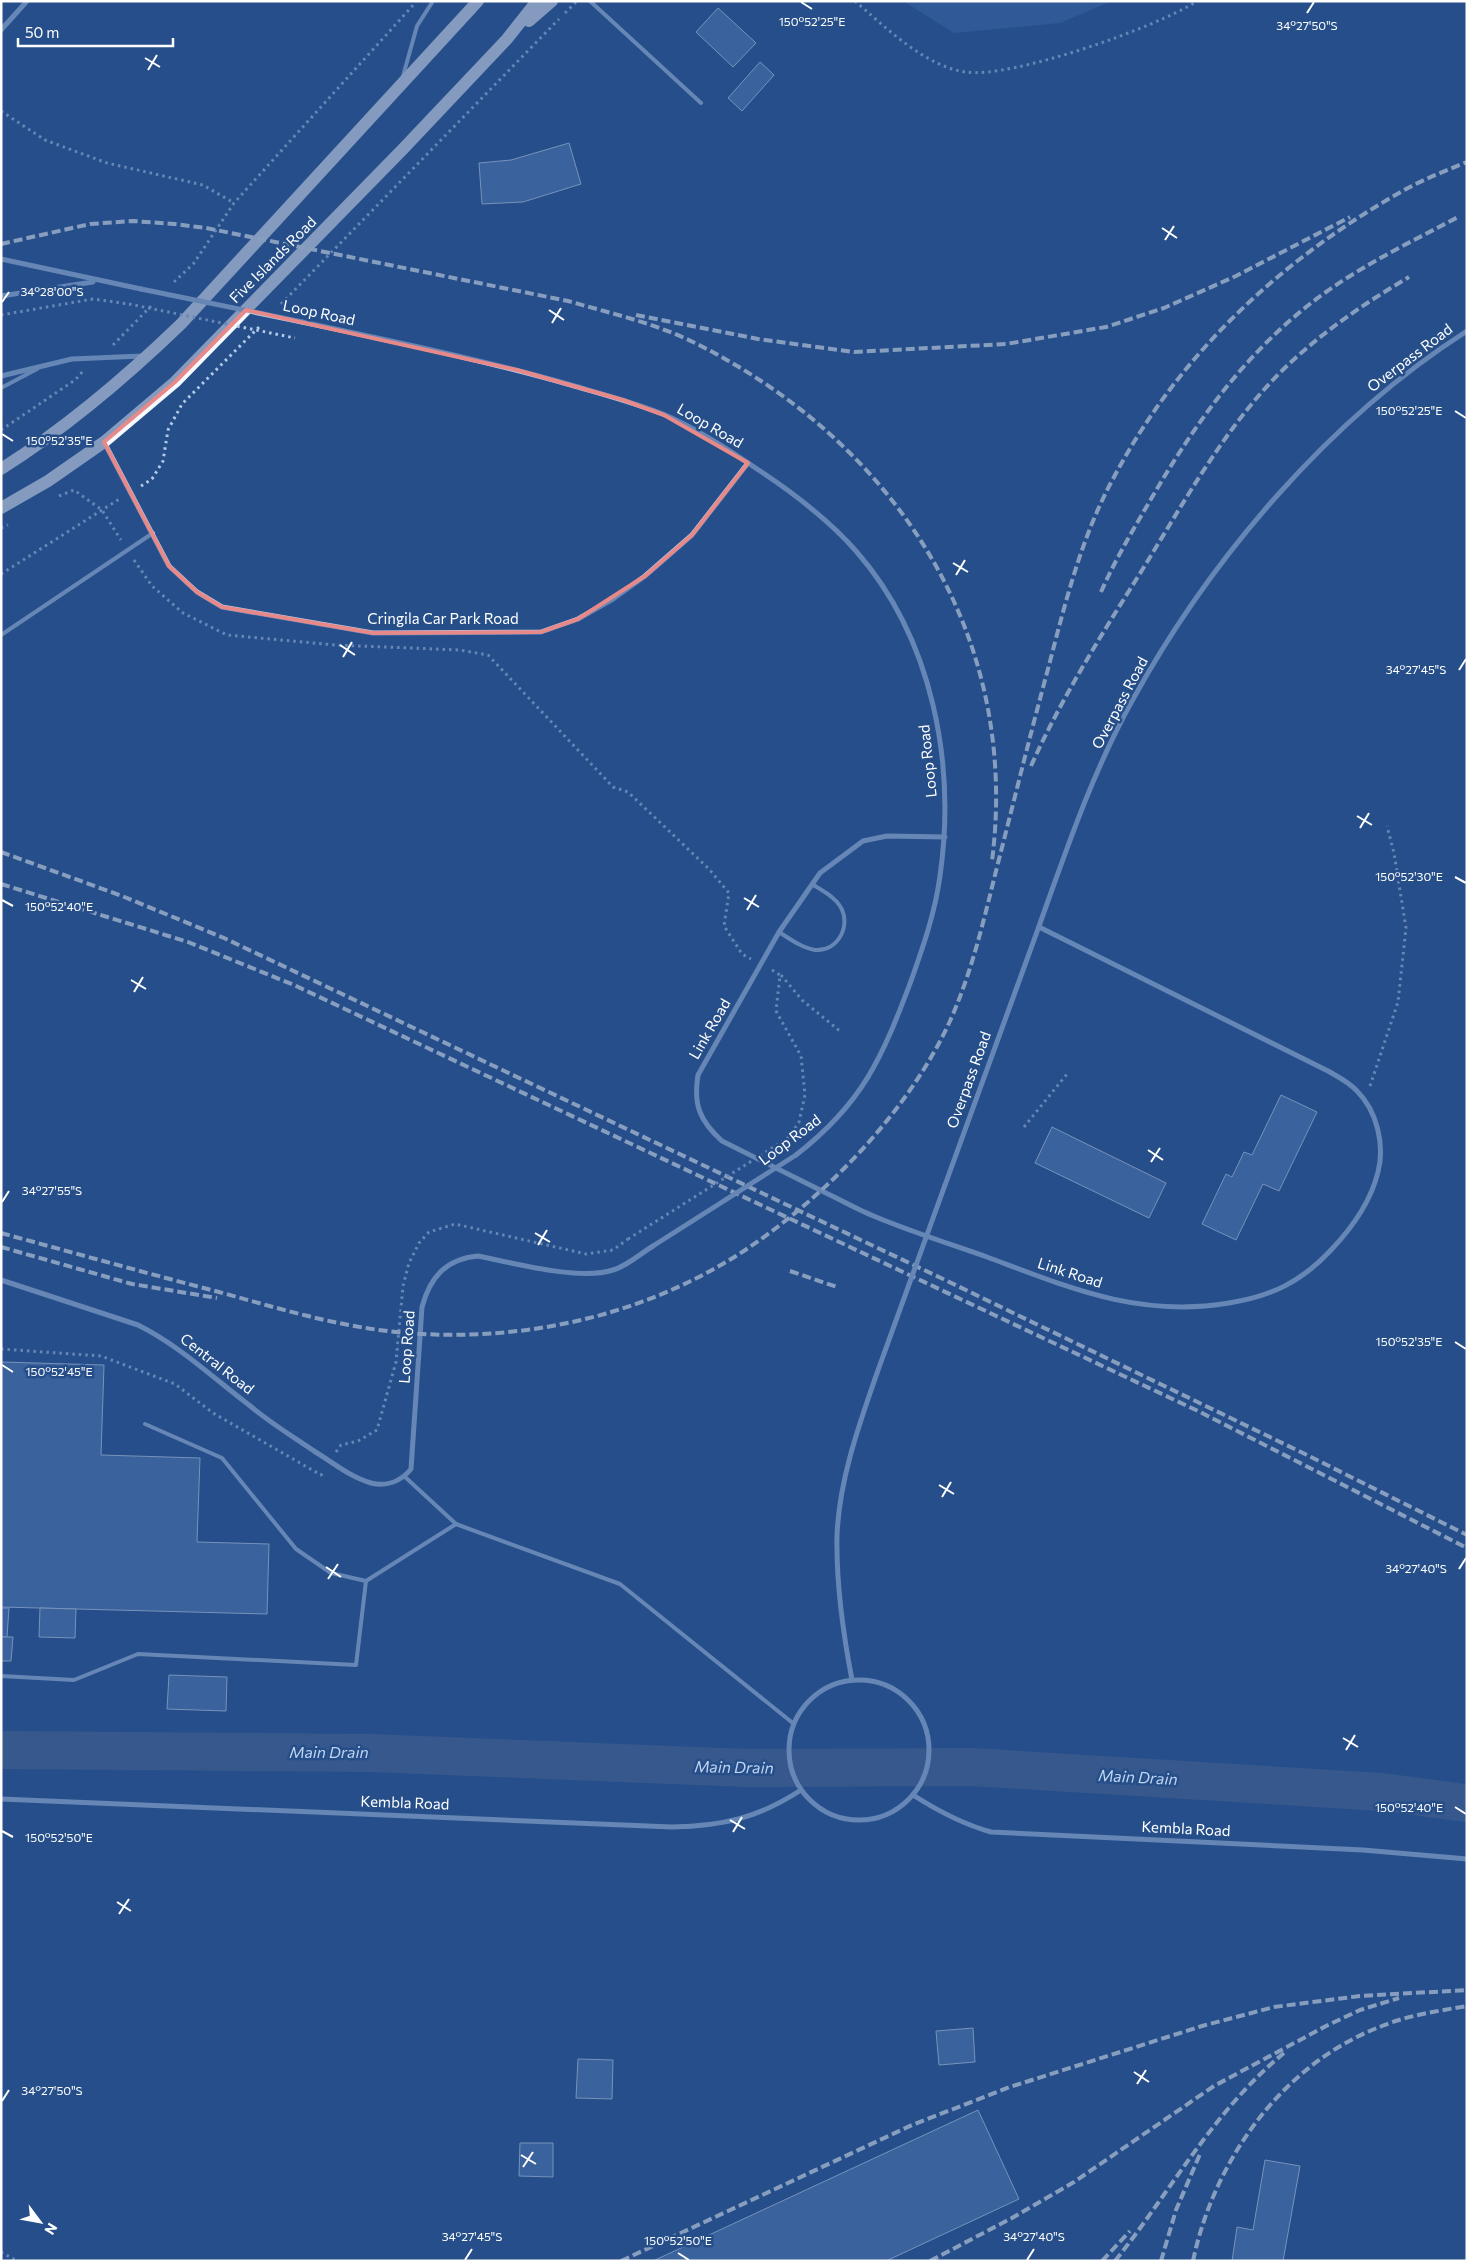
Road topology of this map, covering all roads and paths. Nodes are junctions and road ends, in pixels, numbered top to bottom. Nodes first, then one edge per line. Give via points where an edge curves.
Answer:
1 (27, 1) edge
2 (417, 1) edge
3 (433, 1) edge
4 (478, 1) edge
5 (537, 1) edge
6 (552, 1) edge
7 (577, 1) edge
8 (590, 1) edge
9 (855, 1) edge
10 (1196, 1) edge
11 (1, 30) edge
12 (508, 39) junction
13 (400, 88) junction
14 (701, 103) dead end
15 (1, 110) edge
16 (234, 203) junction
17 (1, 260) edge
18 (99, 282) junction
19 (173, 283) dead end
20 (1, 296) edge
21 (153, 304) dead end
22 (276, 309) dead end
23 (1, 315) edge
24 (263, 322) dead end
25 (1467, 331) edge
26 (295, 338) dead end
27 (150, 355) junction
28 (100, 356) junction
29 (45, 365) junction
30 (1, 376) edge
31 (1, 388) edge
32 (1, 430) edge
33 (104, 442) junction
34 (748, 463) junction
35 (1, 469) edge
36 (132, 492) junction
37 (1, 508) edge
38 (153, 533) junction
39 (1, 574) edge
40 (1, 634) edge
41 (613, 787) dead end
42 (1387, 826) dead end
43 (946, 837) junction
44 (812, 884) junction
45 (1039, 927) junction
46 (779, 932) junction
47 (761, 966) junction
48 (780, 975) junction
49 (841, 1032) dead end
50 (1066, 1074) dead end
51 (1365, 1101) junction
52 (1024, 1127) dead end
53 (1, 1280) edge
54 (1, 1350) edge
55 (145, 1424) dead end
56 (330, 1462) junction
57 (404, 1476) junction
58 (456, 1524) junction
59 (366, 1581) junction
60 (1, 1676) edge
61 (852, 1680) junction
62 (794, 1724) junction
63 (801, 1790) junction
64 (913, 1795) junction
65 (1, 1800) edge
66 (1467, 1859) edge
67 (1, 2252) edge
68 (18, 2261) edge

1 - 11 street
2 - 16 path
3 - 13 lane via 417,26
4 - 13 main road, Five Islands Road
5 - 12 main road, Five Islands Road
6 - 12 main road
7 - 22 path
8 - 14 lane
9 - 10 path via 894,35 929,59 965,72 995,72 1065,53 1147,26
12 - 33 main road, Five Islands Road via 175,382
13 - 27 main road, Five Islands Road
15 - 16 path via 45,140 107,163 203,185
16 - 19 path via 194,263
17 - 18 street, Loop Road
18 - 20 street, Loop Road
18 - 34 street, Loop Road, bridge via 302,322 517,370 664,415
21 - 28 path
23 - 26 path, bridge via 93,299
24 - 36 path via 182,404 168,430 163,461 152,479
25 - 45 street, Overpass Road via 1389,388 1332,437 1276,496 1179,624 1132,702 1093,781
27 - 28 street
27 - 35 main road, Five Islands Road via 75,416
28 - 29 street
28 - 32 path via 75,380
29 - 30 street
29 - 31 lane
33 - 36 street, Cringila Car Park Road
33 - 37 main road, Five Islands Road via 48,481
34 - 38 street, Cringila Car Park Road via 692,534 645,576 613,600 578,619 541,632 373,633 222,607 197,592 169,566
34 - 43 street, Loop Road via 789,490 855,550 882,584 912,641 928,685 940,734
36 - 38 street, Cringila Car Park Road
36 - 39 path
38 - 40 lane
41 - 47 path via 628,792 709,869 729,893 724,926 742,954
42 - 51 path via 1406,928 1398,1002
43 - 44 street, Link Road via 888,836 862,841 825,868
43 - 57 street, Loop Road, bridge via 928,933 889,1039 856,1097 823,1133 796,1155 614,1270 598,1273 561,1271 478,1256 451,1263 440,1272 431,1284 422,1307 413,1458 411,1469
44 - 46 street, Link Road
44 - 46 lane via 838,903 843,911 844,930 839,939 824,949 816,950
45 - 51 street, Link Road via 1328,1071 1352,1086
45 - 61 street, Overpass Road, bridge via 877,1373 844,1482 838,1535 838,1584
46 - 47 street, Link Road
47 - 48 path
47 - 51 street, Link Road via 698,1075 698,1110 722,1141 874,1217 1086,1293 1128,1303 1164,1308 1202,1308 1243,1301 1271,1293 1299,1279 1320,1262 1357,1218 1378,1172 1382,1147
48 - 49 path via 802,1000
48 - 56 path, bridge via 776,1011 801,1056 805,1095 804,1109 789,1137 613,1250 586,1254 455,1224 429,1232 409,1262 402,1286 396,1362 377,1430 358,1441 341,1445
50 - 52 path
53 - 56 street, Central Road via 138,1325 195,1361 249,1406
54 - 56 path via 102,1356 175,1384 213,1413 321,1475
55 - 59 lane via 222,1458 296,1549 331,1573
56 - 57 street, Central Road via 372,1483 384,1484
57 - 58 lane
58 - 59 lane
58 - 62 lane via 620,1584
59 - 60 lane via 356,1665 138,1654 74,1680
61 - 62 street via 817,1694
61 - 64 street via 875,1682 897,1691 914,1707 926,1728 929,1752 925,1775
62 - 63 street via 789,1746 791,1769
63 - 64 street via 816,1806 834,1816 855,1821 877,1818 897,1810
63 - 65 street, Kembla Road via 759,1813 732,1822 672,1827
64 - 66 street, Kembla Road via 943,1815 999,1833 1364,1850
67 - 68 path

